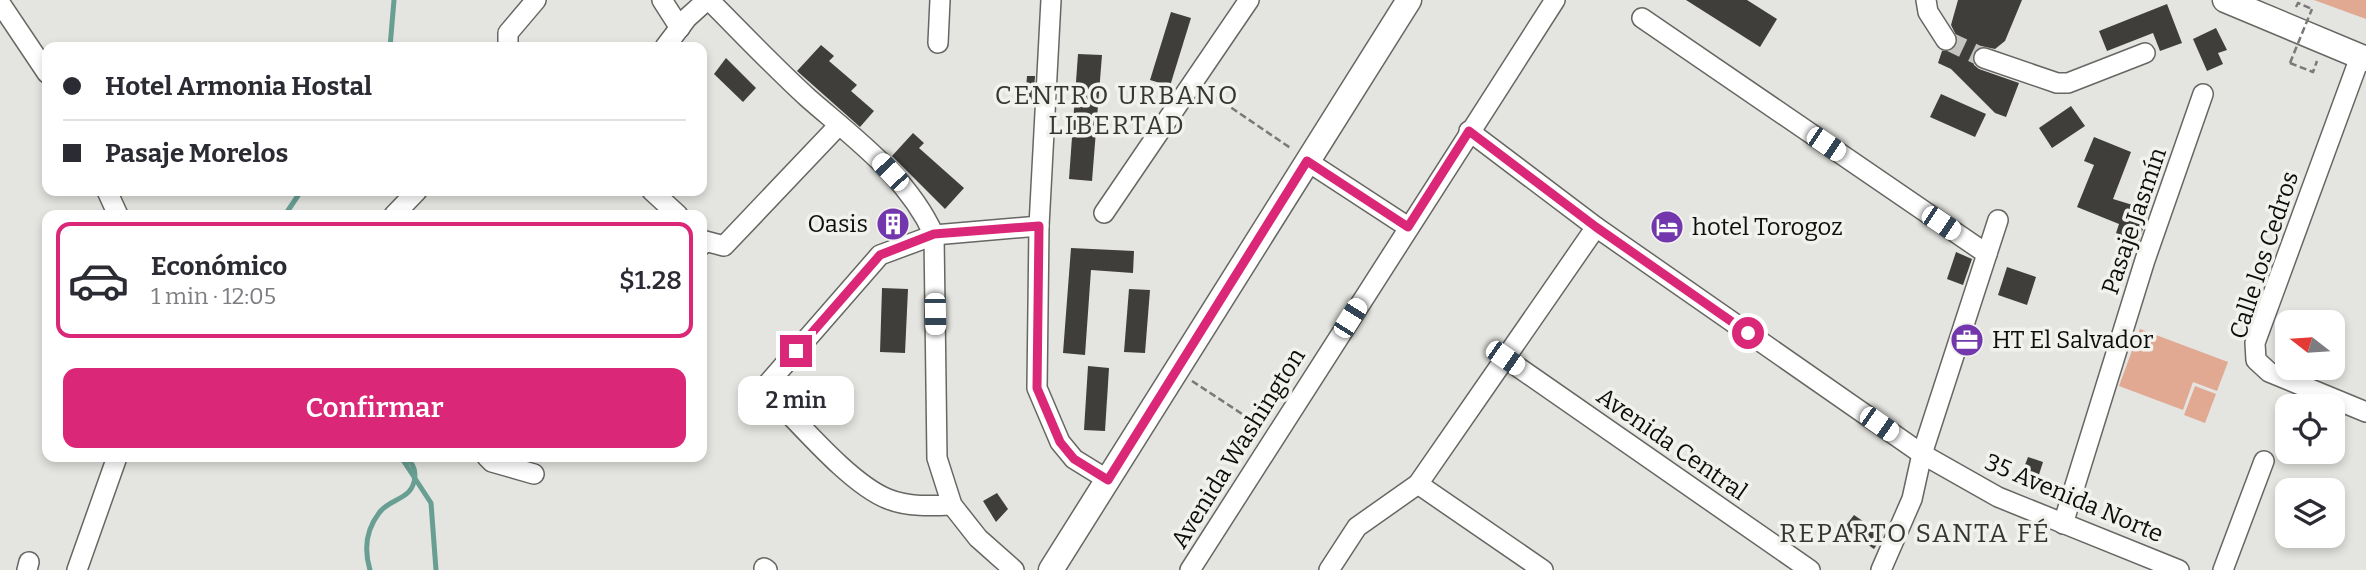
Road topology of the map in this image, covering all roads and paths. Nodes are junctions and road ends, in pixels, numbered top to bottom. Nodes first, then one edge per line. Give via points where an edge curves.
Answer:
1 (11, 0) edge
2 (536, 0) edge
3 (662, 0) edge
4 (708, 0) edge
5 (940, 0) edge
6 (1051, 0) edge
7 (1249, 0) edge
8 (1409, 0) edge
9 (1555, 0) edge
10 (1926, 0) edge
11 (2225, 0) edge
12 (0, 3) edge
13 (2298, 3) dead end
14 (1643, 18) dead end
15 (13, 23) junction
16 (680, 28) junction
17 (1946, 40) tunnel mouth
18 (508, 42) edge
19 (669, 42) edge
20 (938, 43) dead end
21 (2145, 52) dead end
22 (1984, 58) tunnel mouth
23 (2363, 58) edge
24 (42, 66) edge
25 (2313, 72) dead end
26 (2203, 94) dead end
27 (1214, 96) dead end
28 (839, 125) junction
29 (1469, 131) junction
30 (1301, 156) junction
31 (412, 196) edge
32 (657, 196) edge
33 (399, 210) edge
34 (673, 210) edge
35 (1104, 213) dead end
36 (1998, 220) dead end
37 (1039, 226) junction
38 (1408, 227) junction
39 (1596, 227) junction
40 (934, 234) junction
41 (707, 242) edge
42 (1987, 254) junction
43 (1505, 358) junction
44 (1186, 377) dead end
45 (2366, 412) edge
46 (1263, 427) dead end
47 (1922, 454) junction
48 (2263, 461) dead end
49 (115, 462) edge
50 (492, 462) edge
51 (534, 474) dead end
52 (1108, 480) junction
53 (1418, 484) junction
54 (952, 505) junction
55 (2063, 524) junction
56 (1004, 567) edge
57 (77, 570) edge
58 (1051, 570) edge
59 (1190, 570) edge
60 (1329, 570) edge
61 (1543, 570) edge
62 (1810, 570) edge
63 (1881, 570) edge
64 (2179, 570) edge
65 (2223, 570) edge

1 - 15 street
2 - 18 street via 508,33
3 - 16 street
4 - 16 street
4 - 28 street
5 - 20 street
6 - 37 street
7 - 35 street
8 - 30 main road
9 - 29 street, Avenida Washington
10 - 17 street via 1928,12
11 - 23 main road
12 - 15 street
13 - 25 path, bridge via 2312,9 2290,63
14 - 42 street
15 - 24 street
16 - 19 street
21 - 22 street via 2068,83
23 - 45 street, Calle los Cedros via 2255,343 2256,360 2269,372
26 - 55 street, Pasaje Jasmín via 2145,260
27 - 30 path
28 - 40 street via 875,155 921,206
28 - 41 street via 724,246
29 - 38 street, Avenida Washington
29 - 39 street, 35 Avenida Norte
30 - 38 street
30 - 52 main road
31 - 33 street
32 - 34 street
36 - 42 street
37 - 40 street
37 - 52 street via 1037,388 1060,442 1074,459
38 - 59 street, Avenida Washington
39 - 43 street
39 - 47 street, 35 Avenida Norte
40 - 54 street via 937,458
40 - 54 street via 880,255 764,388 860,482 879,494 923,506
42 - 47 street
43 - 53 street
43 - 62 street, Avenida Central
44 - 46 path
47 - 55 street, 35 Avenida Norte via 1998,497
47 - 63 street via 1912,499
48 - 65 street
49 - 57 street
50 - 51 street
52 - 58 main road
53 - 60 street via 1357,527
53 - 61 street
54 - 56 street
55 - 64 street, 35 Avenida Norte

